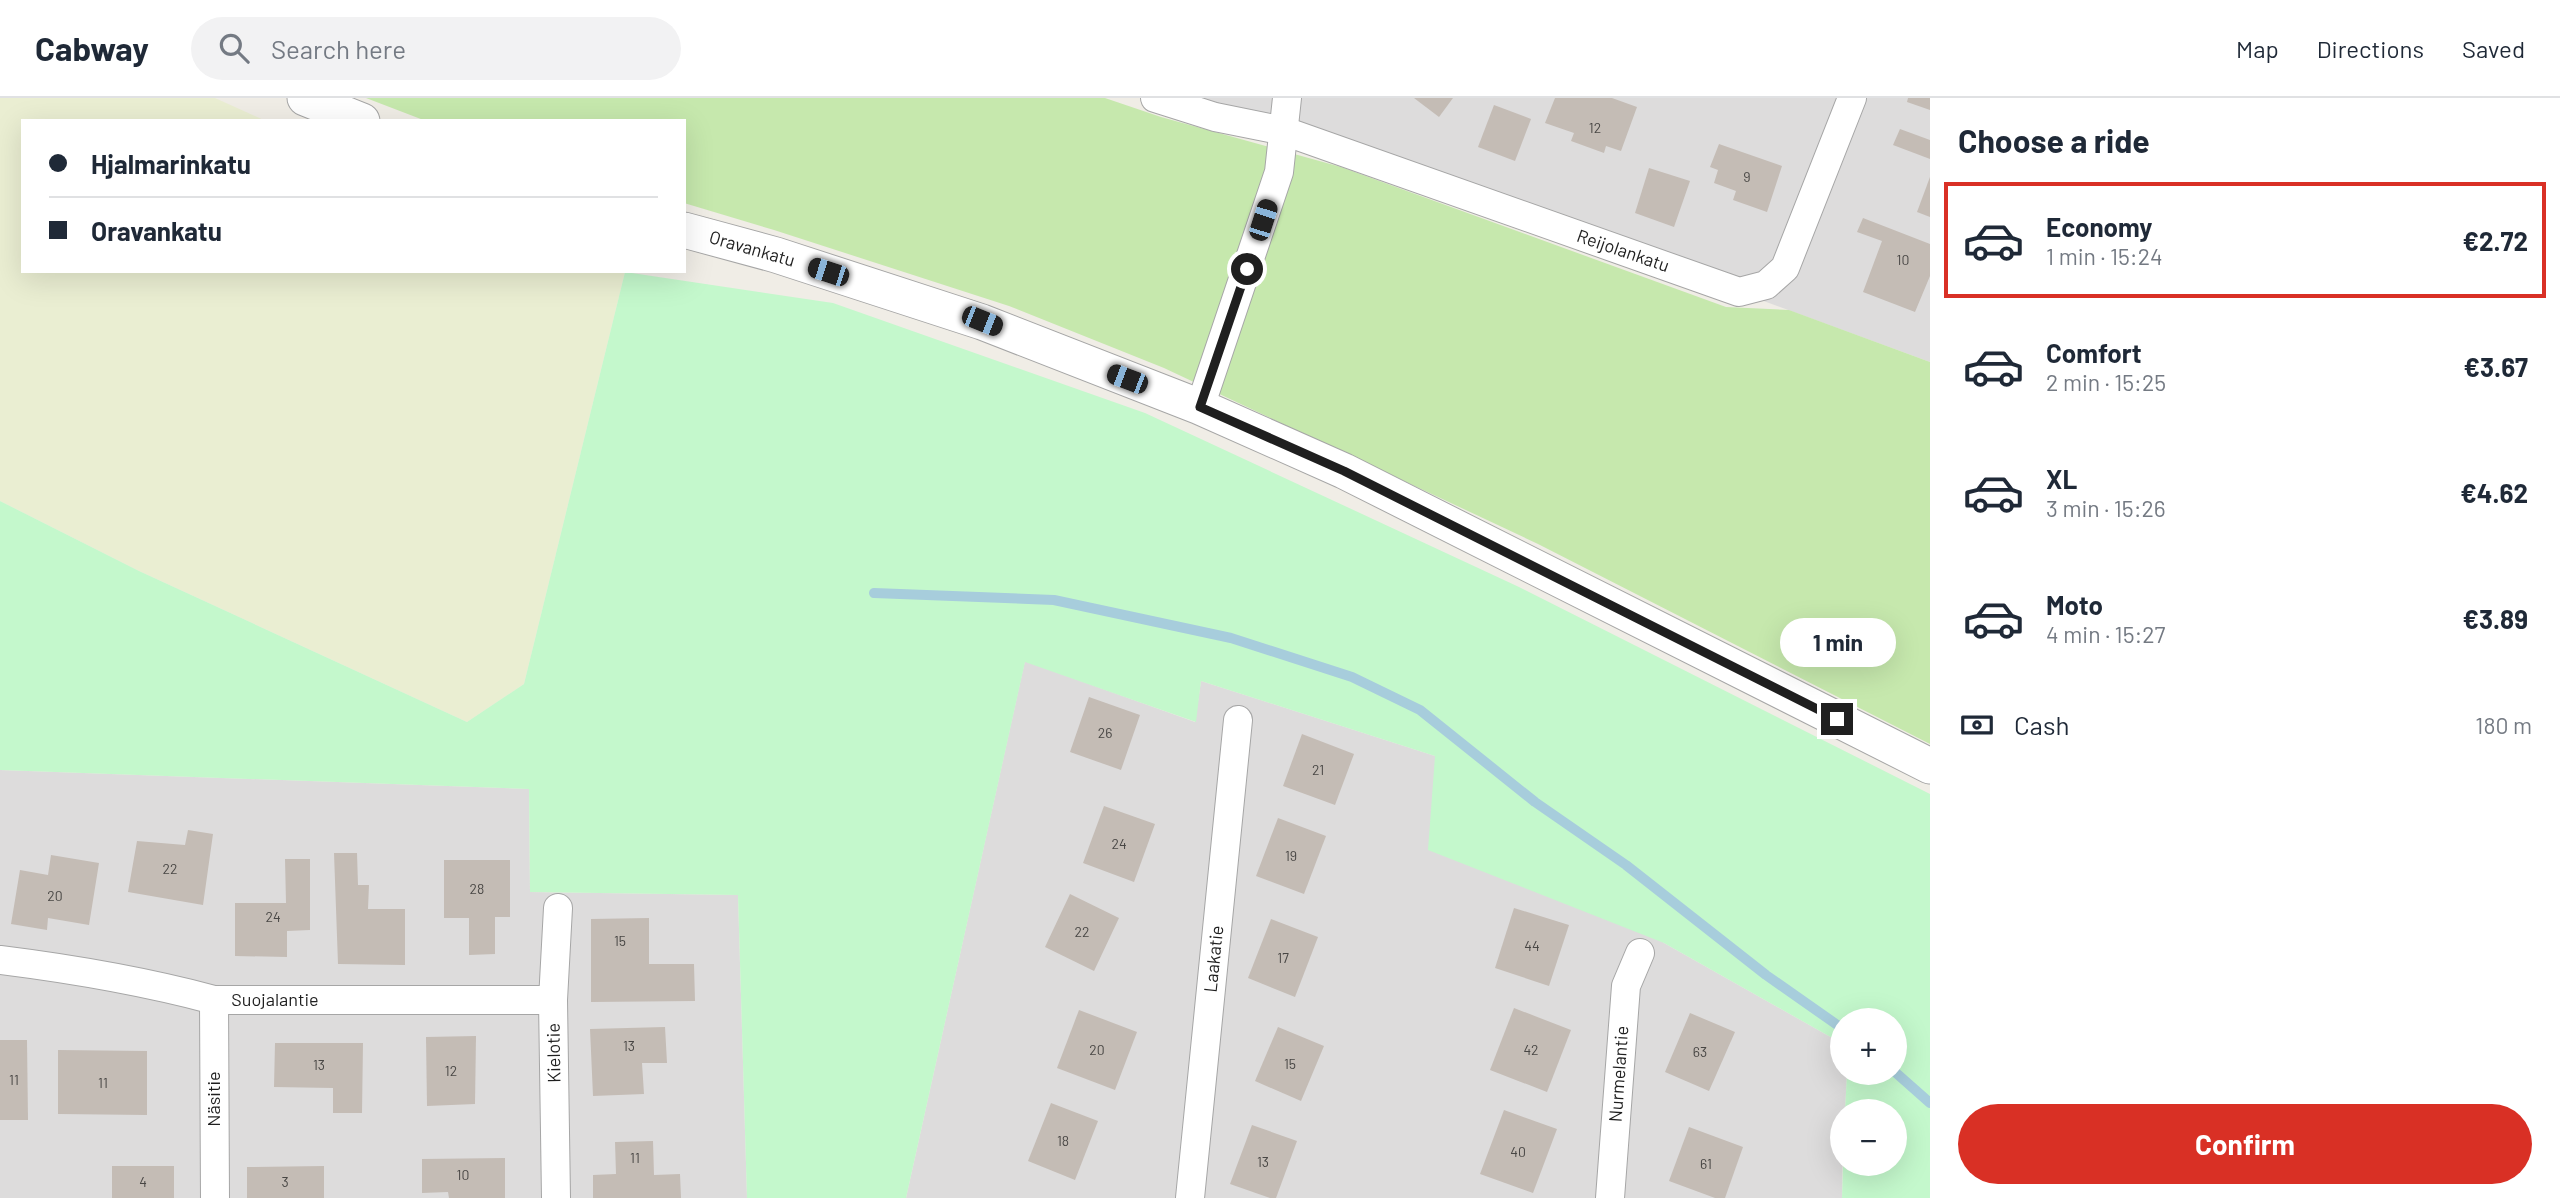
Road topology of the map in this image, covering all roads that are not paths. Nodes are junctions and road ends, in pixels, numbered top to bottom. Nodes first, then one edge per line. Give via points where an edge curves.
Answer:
1 (305, 98) edge
2 (1155, 98) edge
3 (1287, 98) edge
4 (1852, 98) edge
5 (357, 119) edge
6 (1284, 131) junction
7 (686, 231) edge
8 (1200, 407) junction
9 (1238, 720) dead end
10 (1930, 766) edge
11 (558, 908) dead end
12 (1640, 953) dead end
13 (0, 960) edge
14 (214, 1000) junction
15 (553, 1000) junction
16 (215, 1198) edge
17 (556, 1198) edge
18 (1190, 1198) edge
19 (1610, 1198) edge

1 - 5 street
2 - 6 street, Reijolankatu via 1214,117
3 - 6 street
4 - 6 street, Reijolankatu via 1785,268 1766,285 1739,292
6 - 8 street via 1279,172
7 - 8 street, Oravankatu via 982,321
8 - 10 street, Oravankatu via 1344,471
9 - 18 street, Laakatie
11 - 15 street, Kielotie
12 - 19 street, Nurmelantie via 1626,986
13 - 14 street, Suojalantie via 61,967
14 - 15 street, Suojalantie
14 - 16 street, Näsitie
15 - 17 street, Kielotie

